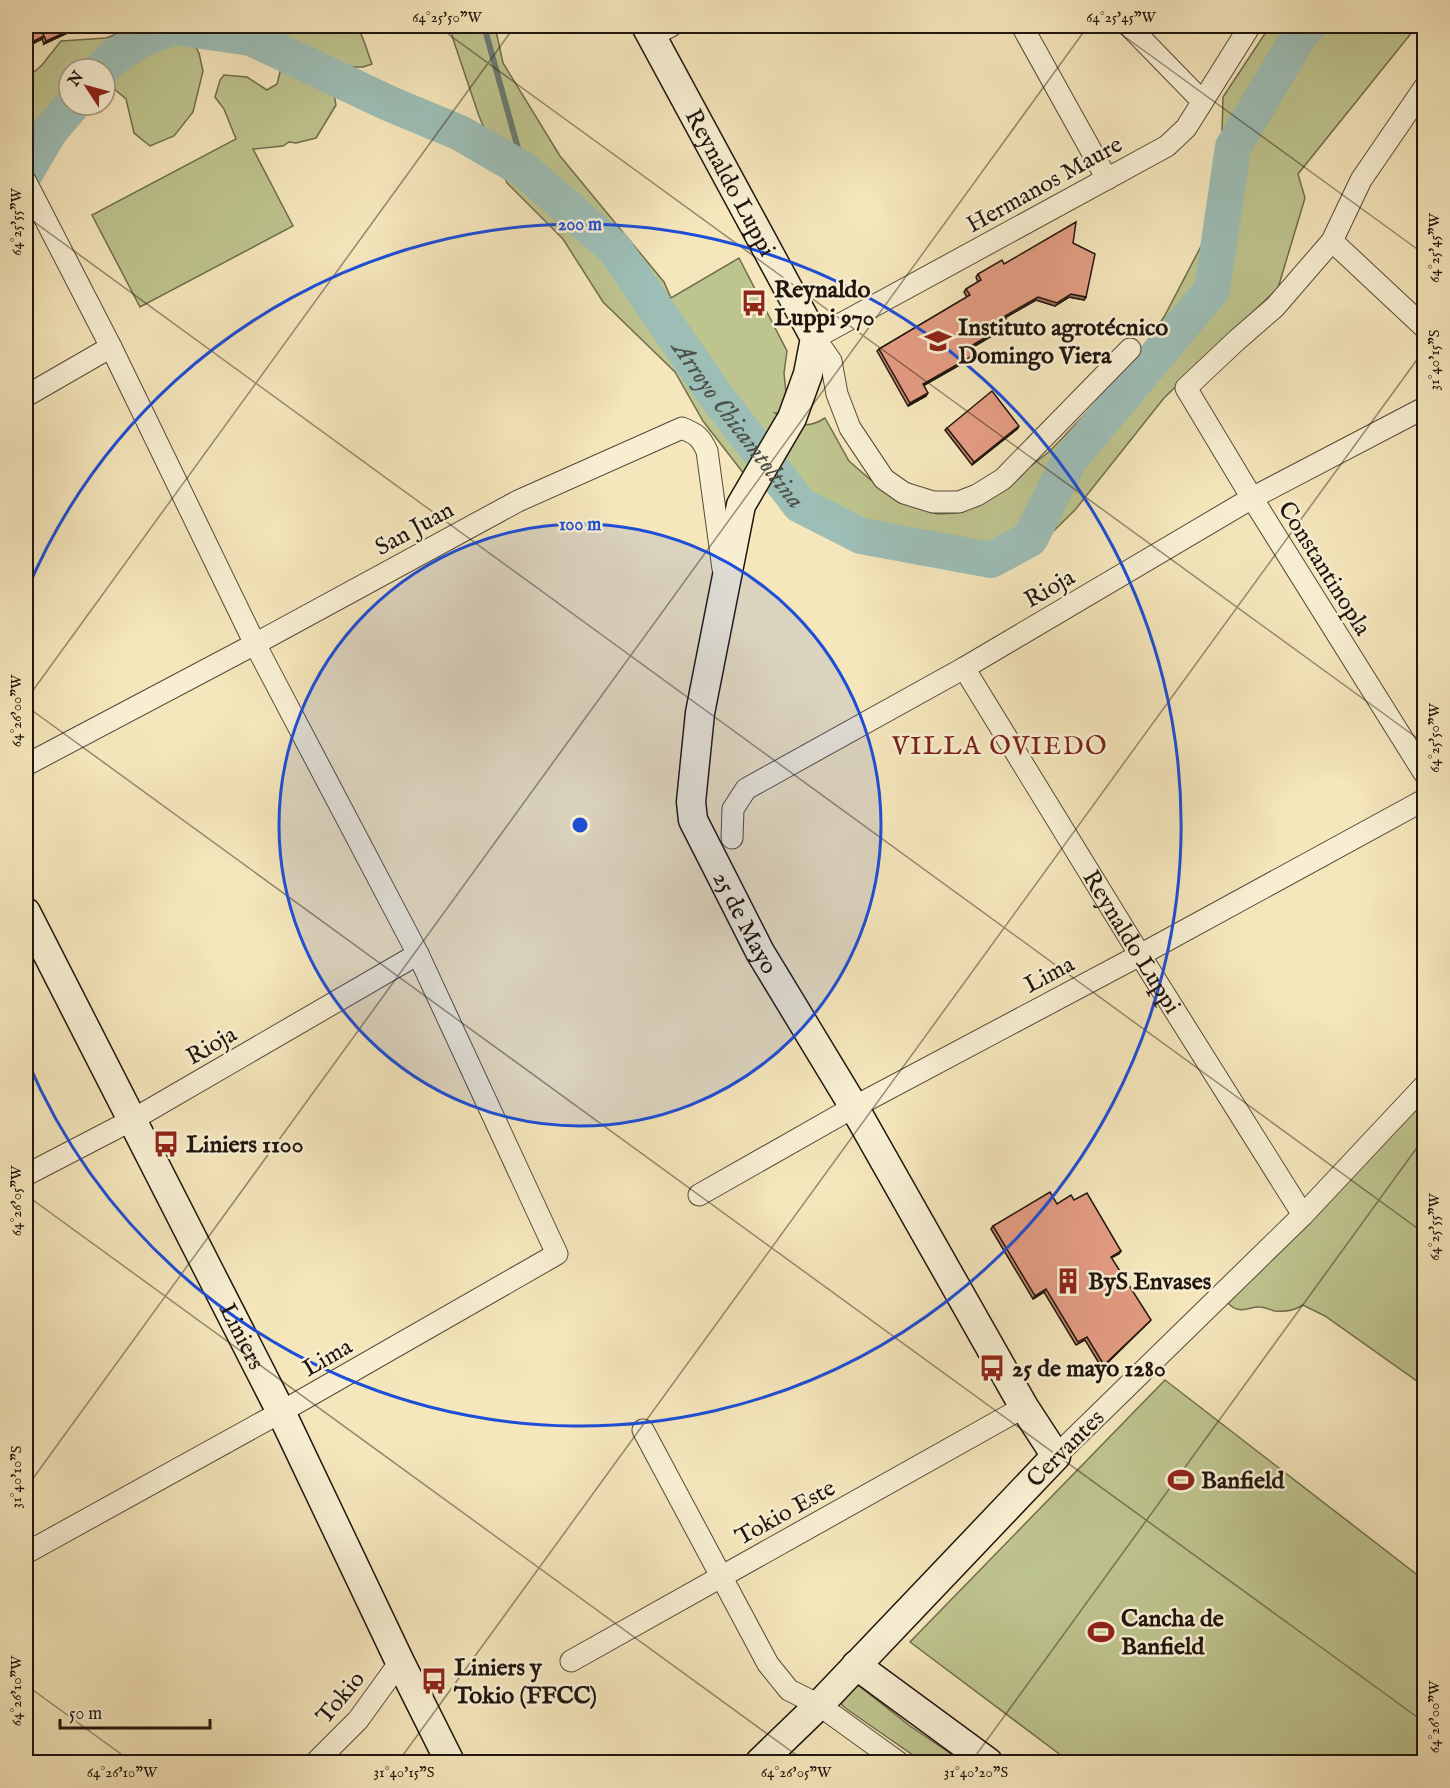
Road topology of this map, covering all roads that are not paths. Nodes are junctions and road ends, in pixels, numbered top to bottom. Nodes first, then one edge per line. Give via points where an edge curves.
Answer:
1 (1022, 26) edge
2 (1129, 26) edge
3 (1250, 26) edge
4 (656, 29) edge
5 (1425, 88) edge
6 (1202, 101) junction
7 (1107, 179) junction
8 (26, 182) edge
9 (1332, 241) junction
10 (1425, 327) edge
11 (815, 338) junction
12 (111, 347) junction
13 (1130, 349) dead end
14 (26, 396) edge
15 (1425, 408) edge
16 (1252, 498) junction
17 (725, 585) junction
18 (255, 644) junction
19 (964, 668) junction
20 (26, 765) edge
21 (1425, 773) edge
22 (1425, 800) edge
23 (732, 838) dead end
24 (26, 912) edge
25 (418, 954) junction
26 (1140, 955) junction
27 (1425, 1086) edge
28 (854, 1107) junction
29 (132, 1120) junction
30 (26, 1175) edge
31 (699, 1195) dead end
32 (1302, 1215) junction
33 (1024, 1407) junction
34 (281, 1412) junction
35 (643, 1430) dead end
36 (1056, 1456) junction
37 (26, 1552) edge
38 (721, 1577) junction
39 (571, 1661) dead end
40 (400, 1662) junction
41 (856, 1665) junction
42 (819, 1705) junction
43 (316, 1762) edge
44 (450, 1762) edge
45 (760, 1762) edge
46 (898, 1762) edge
47 (988, 1762) edge

1 - 7 street
2 - 6 street
3 - 6 street, Hermanos Maure
4 - 11 street, Reynaldo Luppi
5 - 9 street via 1361,180
6 - 7 street, Hermanos Maure via 1186,128 1167,146
7 - 11 street, Hermanos Maure
8 - 12 street
9 - 10 street
9 - 16 street, Constantinopla via 1275,307 1186,388
11 - 13 street, Reynaldo Luppi via 831,361 837,394 850,428 884,479 904,493 933,502 959,502 1003,479
11 - 17 street, 25 de Mayo via 808,374 792,418 741,505
12 - 14 street
12 - 18 street
15 - 16 street, Rioja
16 - 19 street, Rioja
16 - 21 street, Constantinopla
17 - 18 street, San Juan via 707,451 696,434 682,428 518,501
17 - 28 street, 25 de Mayo via 700,713 693,820 760,952
18 - 20 street, San Juan
18 - 25 street
19 - 23 street, Rioja via 746,789 733,808
19 - 26 street, Reynaldo Luppi
22 - 26 street, Lima
24 - 29 street, Liniers
25 - 29 street, Rioja
25 - 34 street, Lima via 557,1254
26 - 28 street, Lima
26 - 32 street, Reynaldo Luppi
27 - 32 street, Cervantes
28 - 31 street, Lima
28 - 33 street, 25 de Mayo
29 - 30 street, Rioja
29 - 34 street, Liniers
32 - 36 street, Cervantes
33 - 36 street, 25 de Mayo
33 - 38 street, Tokio Este
34 - 37 street, Lima
34 - 40 street, Liniers
35 - 38 street
36 - 41 street, Cervantes
38 - 39 street, Tokio Este
38 - 42 street via 768,1664 789,1690
40 - 43 street, Tokio via 358,1720
40 - 44 street, Liniers
41 - 42 street, Cervantes
41 - 47 street
42 - 45 street, Cervantes
42 - 46 street

